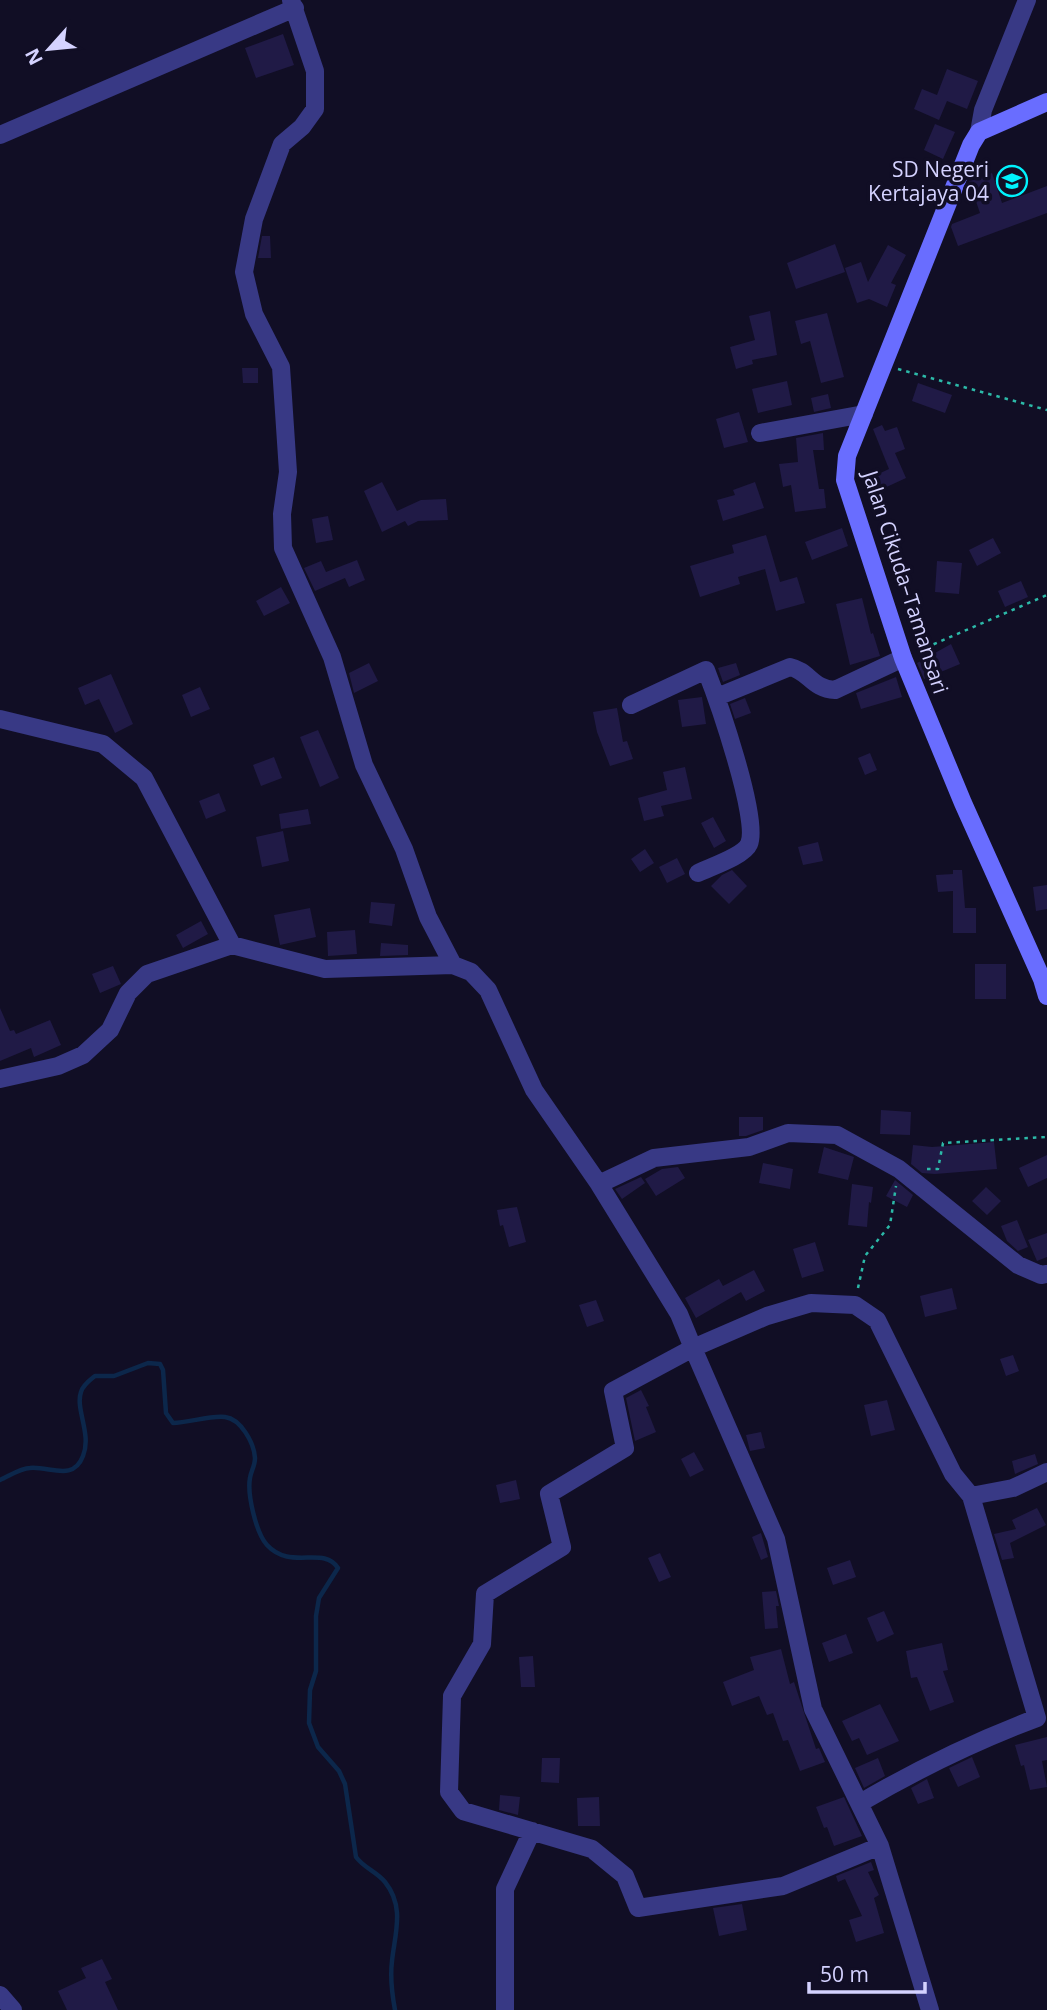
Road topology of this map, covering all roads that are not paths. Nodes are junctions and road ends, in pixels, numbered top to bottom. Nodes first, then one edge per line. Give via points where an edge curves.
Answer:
1 (1027, 0) edge
2 (293, 4) edge
3 (1047, 102) edge
4 (979, 132) junction
5 (0, 135) edge
6 (864, 414) junction
7 (760, 433) dead end
8 (903, 658) junction
9 (717, 697) junction
10 (631, 705) dead end
11 (0, 719) edge
12 (698, 873) dead end
13 (232, 945) junction
14 (453, 965) junction
15 (1047, 996) edge
16 (0, 1079) edge
17 (599, 1184) junction
18 (1047, 1274) edge
19 (693, 1348) junction
20 (1047, 1472) edge
21 (971, 1496) junction
22 (1042, 1717) edge
23 (860, 1804) junction
24 (532, 1831) junction
25 (880, 1846) junction
26 (0, 1996) edge
27 (13, 2010) edge
28 (505, 2010) edge
29 (930, 2010) edge

1 - 4 street via 983,110
2 - 5 street
2 - 14 street via 315,71 315,109 282,144 254,219 244,272 254,314 281,367 288,472 283,548 332,657 364,765 404,849 428,918
3 - 4 street
4 - 6 street, Jalan Cikuda–Tamansari
6 - 7 street
6 - 8 street, Jalan Cikuda–Tamansari via 847,456 845,480
8 - 9 street via 835,690 823,690 790,667
8 - 15 street, Jalan Cikuda–Tamansari
9 - 10 street via 706,670
9 - 12 street via 744,792 751,841 735,856
11 - 13 street via 103,744 144,778
13 - 14 street via 325,969
13 - 16 street via 147,974 128,993 110,1030 83,1055 58,1066
14 - 17 street via 471,972 488,990 534,1090
17 - 18 street via 654,1158 749,1147 788,1133 837,1135 899,1168 1018,1265
17 - 19 street via 678,1314
19 - 21 street via 767,1316 811,1303 855,1305 877,1320 953,1474
19 - 23 street via 776,1539 813,1709
19 - 24 street via 613,1391 625,1448 549,1494 562,1546 485,1594 482,1644 452,1696 449,1792 463,1811
20 - 21 street via 1013,1488
21 - 22 street
22 - 23 street via 919,1769
23 - 25 street
24 - 25 street via 592,1849 625,1876 638,1908 783,1885
24 - 28 street via 505,1889
25 - 29 street
26 - 27 street

